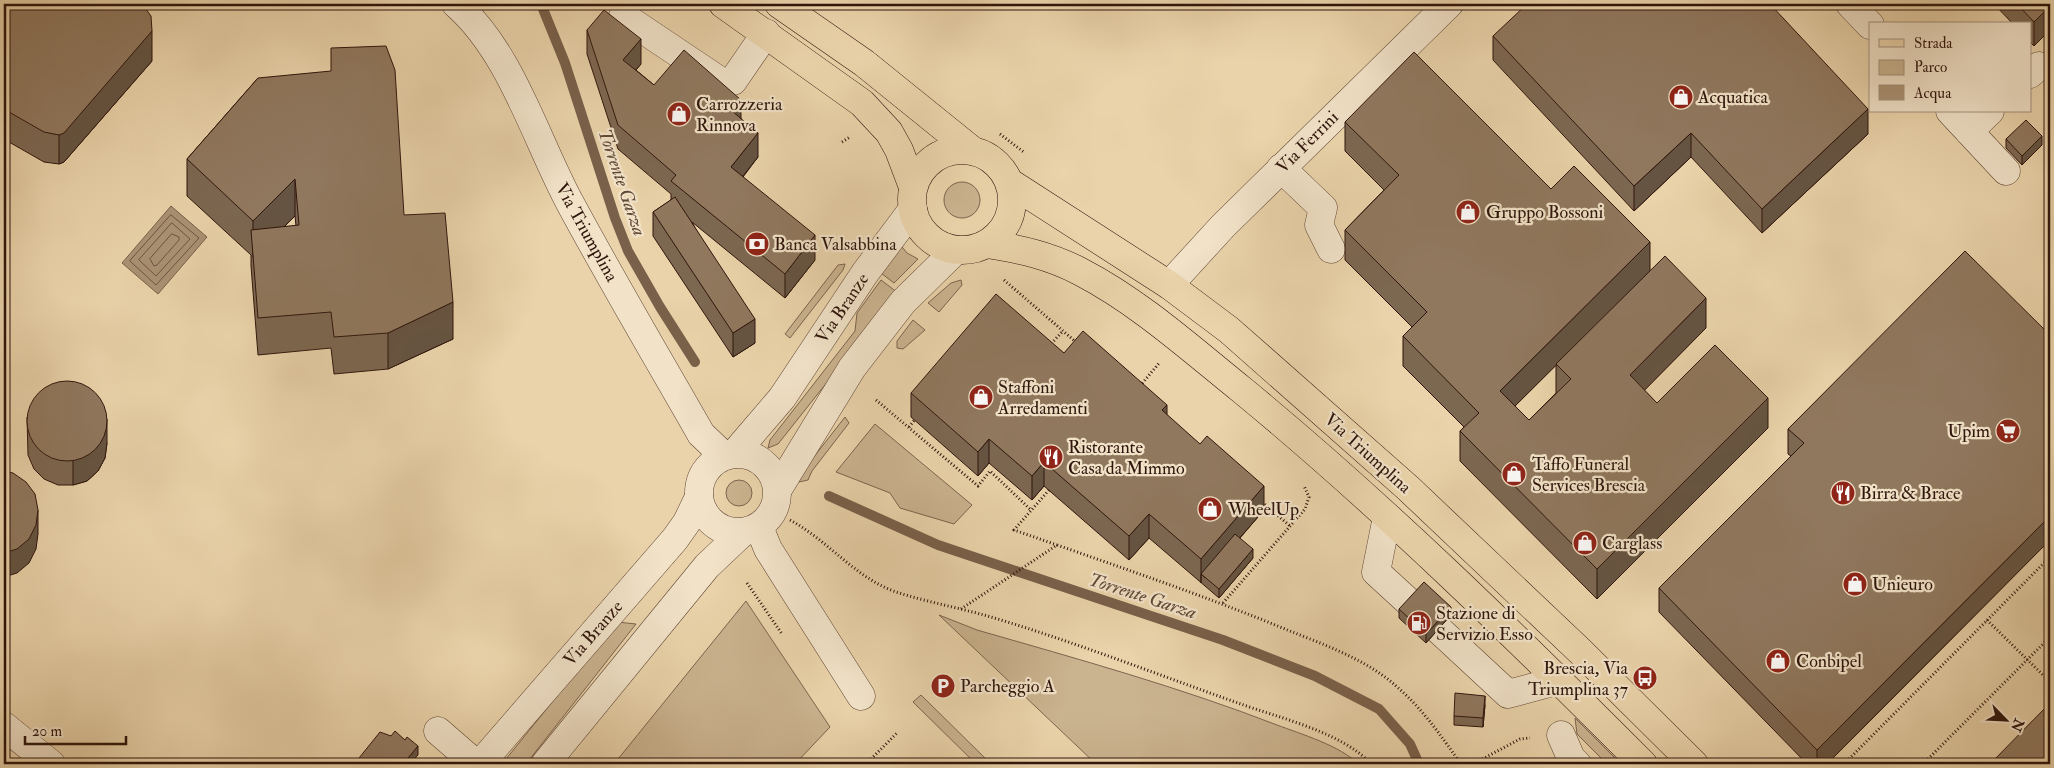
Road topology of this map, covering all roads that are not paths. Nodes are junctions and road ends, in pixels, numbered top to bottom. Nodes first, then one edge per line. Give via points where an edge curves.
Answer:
1 (456, 4) edge
2 (723, 4) edge
3 (779, 4) edge
4 (1449, 4) edge
5 (1850, 4) edge
6 (623, 16) dead end
7 (1869, 24) edge
8 (766, 33) junction
9 (1951, 112) edge
10 (1989, 112) edge
11 (1969, 131) junction
12 (973, 151) junction
13 (1281, 168) junction
14 (2006, 172) dead end
15 (1009, 182) junction
16 (913, 198) junction
17 (987, 244) junction
18 (1332, 249) dead end
19 (956, 250) junction
20 (1169, 285) junction
21 (729, 455) junction
22 (778, 489) junction
23 (699, 497) junction
24 (1387, 517) junction
25 (750, 530) junction
26 (1412, 605) edge
27 (1438, 629) edge
28 (1560, 680) junction
29 (861, 696) dead end
30 (4, 726) edge
31 (438, 731) dead end
32 (1560, 735) road end
33 (35, 760) edge
34 (476, 764) edge
35 (480, 764) edge
36 (545, 764) edge
37 (1577, 764) edge
38 (1643, 764) edge
39 (1694, 764) edge

1 - 21 street, Via Triumplina via 481,31 499,58 570,202 701,434
2 - 8 main road, Via Triumplina
3 - 12 main road, Via Triumplina via 864,63
4 - 13 street, Via Ferrini
5 - 7 street
6 - 8 street via 723,83 733,81
8 - 16 main road, Via Triumplina via 862,103 889,132 899,150
9 - 11 street
10 - 11 street
11 - 14 street
12 - 15 main road, Via Triumplina via 995,162
12 - 16 main road, Via Triumplina via 957,150 942,154 925,168
13 - 18 street via 1323,208 1319,225
13 - 20 street, Via Ferrini
15 - 17 main road, Via Triumplina via 1011,212 1002,230
15 - 20 main road, Via Triumplina
16 - 19 main road, Via Triumplina via 920,228 927,237 945,248
16 - 21 street, Via Branze via 782,398
17 - 19 main road, Via Triumplina
17 - 24 main road, Via Triumplina via 1057,261 1113,291 1179,339 1270,414
19 - 22 street via 903,302 852,368
20 - 39 main road, Via Triumplina via 1236,337 1408,488
21 - 22 street via 745,454 763,462
21 - 23 street, Via Branze via 708,468 699,487
22 - 25 street via 776,507 766,522
23 - 25 street via 704,512 714,524 722,529
23 - 35 street, Via Branze via 675,539
24 - 26 street via 1376,572
24 - 28 main road, Via Triumplina
25 - 29 street via 768,549
25 - 36 street via 707,566
27 - 28 street via 1508,694
28 - 38 main road, Via Triumplina
30 - 33 street
31 - 34 street
32 - 37 street

